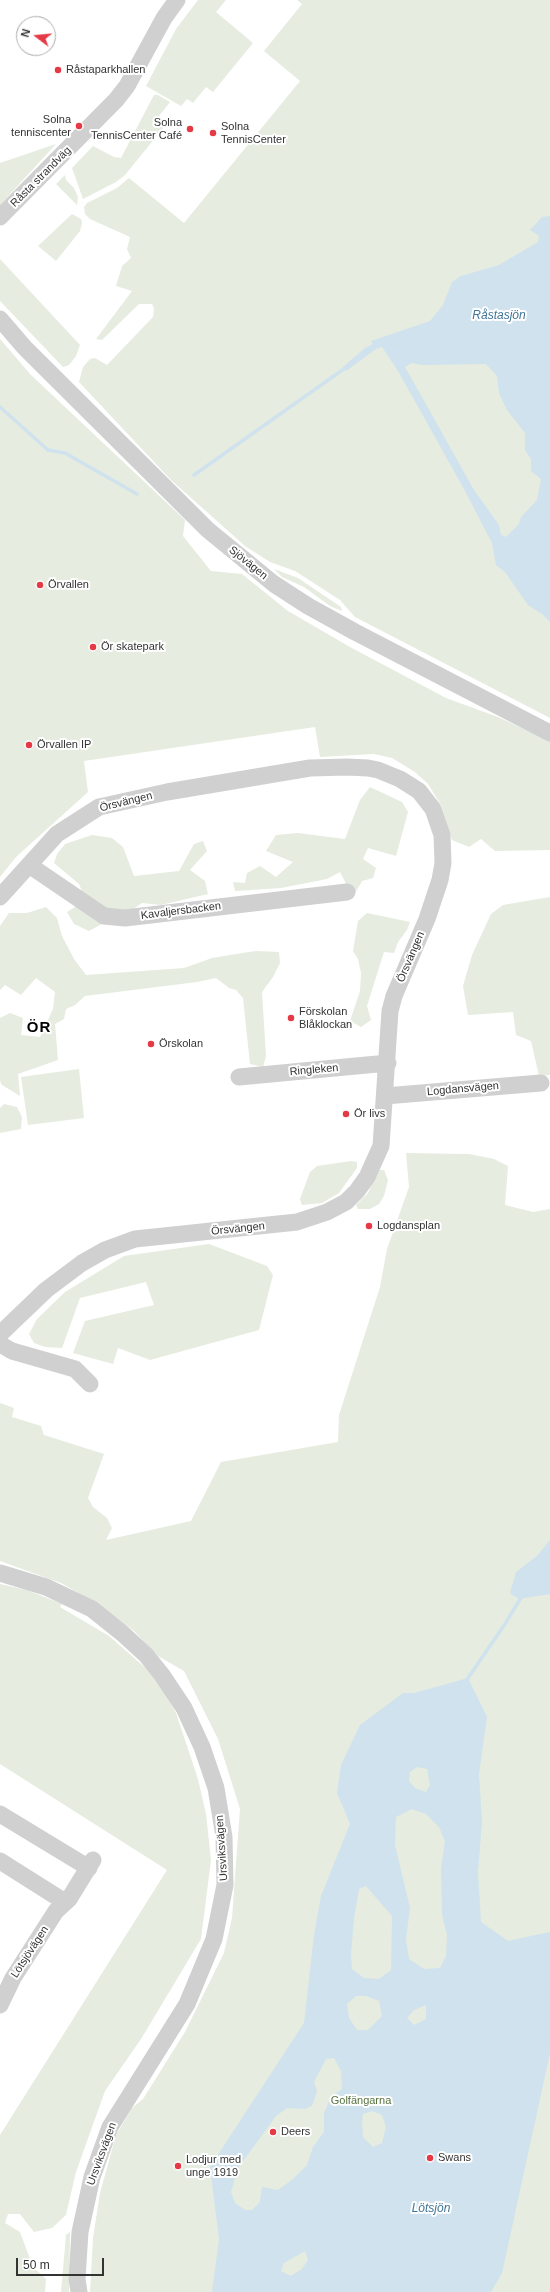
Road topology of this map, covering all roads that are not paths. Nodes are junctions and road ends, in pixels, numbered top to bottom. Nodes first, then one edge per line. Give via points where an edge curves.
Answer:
1 (177, 0) edge
2 (0, 218) edge
3 (0, 319) edge
4 (550, 733) edge
5 (30, 865) junction
6 (347, 892) dead end
7 (0, 897) edge
8 (388, 1063) junction
9 (240, 1077) dead end
10 (541, 1083) dead end
11 (385, 1096) junction
12 (0, 1334) edge
13 (0, 1344) edge
14 (90, 1384) dead end
15 (0, 1573) edge
16 (0, 1814) edge
17 (0, 1861) edge
18 (65, 1902) junction
19 (0, 2005) edge
20 (79, 2292) edge

1 - 2 street, Råsta strandväg via 164,18 127,86 116,100
3 - 4 street, Sjövägen via 25,348 203,525 274,584 374,642
5 - 6 street, Kavaljersbacken via 104,916 125,918
5 - 7 street, Örsvängen
5 - 8 street, Örsvängen via 57,834 99,807 310,768 368,768 400,779 419,791 433,809 442,835 443,863 427,919 394,996 390,1011
8 - 9 street, Ringleken
8 - 11 street, Örsvängen
10 - 11 street, Logdansvägen
11 - 12 street, Örsvängen via 381,1146 367,1177 346,1202 327,1212 297,1222 135,1239 105,1250 82,1263 46,1290
13 - 14 street via 12,1351 74,1369
15 - 20 street, Ursviksvägen via 46,1587 92,1610 146,1655 184,1708 202,1747 216,1788 224,1836 225,1885 214,1939 187,2004 110,2127 92,2177 80,2232 77,2279
16 - 18 street, Lötsjövägen via 91,1864
17 - 18 street
18 - 19 street, Lötsjövägen via 56,1911 13,1978

